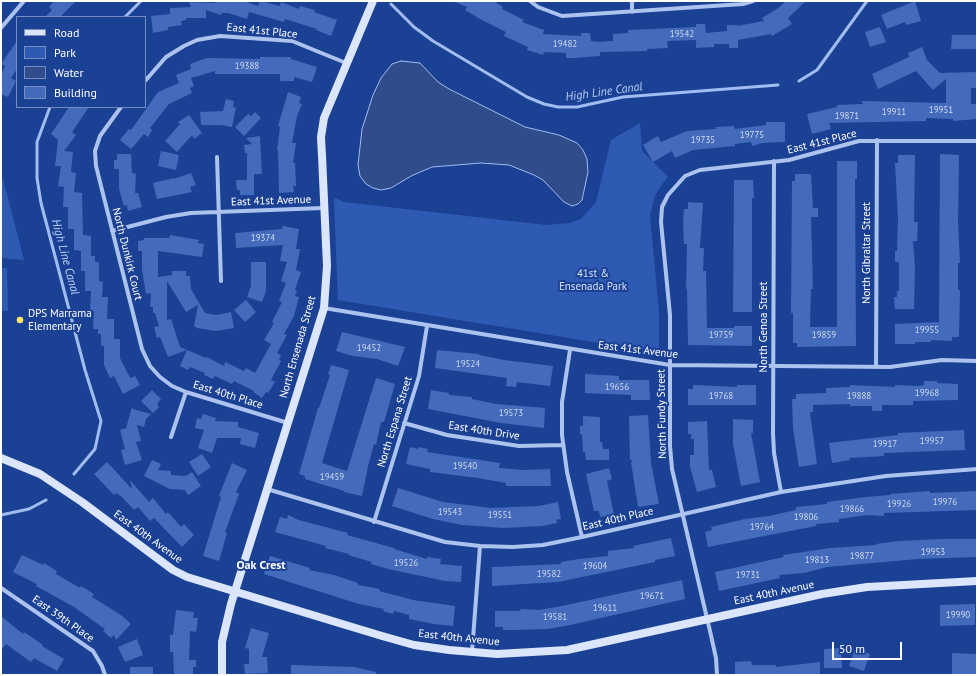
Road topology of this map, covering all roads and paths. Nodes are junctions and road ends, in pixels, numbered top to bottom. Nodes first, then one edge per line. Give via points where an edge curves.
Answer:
1 (24, 1) edge
2 (373, 1) edge
3 (530, 1) edge
4 (632, 1) edge
5 (753, 1) edge
6 (632, 12) junction
7 (1, 28) edge
8 (346, 63) junction
9 (146, 80) edge
10 (121, 108) edge
11 (877, 140) junction
12 (977, 141) edge
13 (217, 157) dead end
14 (774, 162) junction
15 (676, 184) joint
16 (323, 208) junction
17 (219, 212) junction
18 (112, 231) junction
19 (221, 281) dead end
20 (324, 308) junction
21 (427, 326) junction
22 (570, 350) junction
23 (977, 360) edge
24 (670, 365) junction
25 (773, 366) junction
26 (876, 367) junction
27 (186, 392) junction
28 (288, 423) junction
29 (404, 423) junction
30 (170, 437) dead end
31 (562, 445) junction
32 (1, 458) edge
33 (977, 469) edge
34 (268, 490) junction
35 (781, 492) junction
36 (682, 514) junction
37 (374, 522) junction
38 (582, 537) junction
39 (480, 546) junction
40 (977, 581) edge
41 (1, 588) edge
42 (235, 592) junction
43 (708, 619) junction
44 (472, 653) junction
45 (105, 675) edge
46 (222, 675) edge
47 (717, 675) edge

1 - 7 street
2 - 8 street, North Ensenada Street
3 - 6 street via 562,16
4 - 6 street
5 - 6 street via 743,4
8 - 9 street, East 41st Place via 292,41 220,36 197,40 184,46 166,57
8 - 16 street, North Ensenada Street via 324,118 321,137
10 - 18 street, North Dunkirk Court via 100,136 95,151 96,166
11 - 12 street, East 41st Place
11 - 14 street, East 41st Place via 844,144
11 - 26 street, North Gibraltar Street
13 - 17 street, East 41st Avenue
14 - 15 street, East 41st Place via 700,170 685,176
14 - 25 street, North Genoa Street
15 - 24 street, North Fundy Street via 662,207 661,222 670,314
16 - 17 street, East 41st Avenue
16 - 20 street, North Ensenada Street via 327,266
17 - 18 street, East 41st Avenue via 166,217
17 - 19 street, East 41st Avenue
18 - 27 street, North Dunkirk Court via 142,349 150,366 160,377
20 - 21 street, East 41st Avenue
20 - 28 street, North Ensenada Street
21 - 22 street, East 41st Avenue
21 - 29 street, North Espana Street via 419,376
22 - 24 street, East 41st Avenue
22 - 31 street via 562,402
23 - 26 street, East 41st Avenue via 942,360
24 - 25 street, East 41st Avenue
24 - 36 street, North Fundy Street via 670,446 672,469
25 - 26 street, East 41st Avenue
25 - 35 street, North Genoa Street via 774,447
27 - 28 street, East 40th Place
27 - 30 street, East 40th Place
28 - 34 street, North Ensenada Street
29 - 31 street, East 40th Drive via 447,435 519,446
29 - 37 street, North Espana Street
31 - 38 street
32 - 42 street, East 40th Avenue via 40,474 173,570
33 - 35 street, East 40th Place via 886,476
34 - 37 street, East 40th Place
34 - 42 street, North Ensenada Street
35 - 36 street, East 40th Place
36 - 38 street, East 40th Place
36 - 43 street, North Fundy Street
37 - 39 street, East 40th Place via 445,542
38 - 39 street, East 40th Place via 543,545
39 - 44 street
40 - 43 street, East 40th Avenue via 867,587 794,599
41 - 45 street, East 39th Place via 93,651
42 - 44 street, East 40th Avenue via 395,640
42 - 46 street, North Ensenada Street via 222,642
43 - 44 street, East 40th Avenue via 567,650 517,654
43 - 47 street

